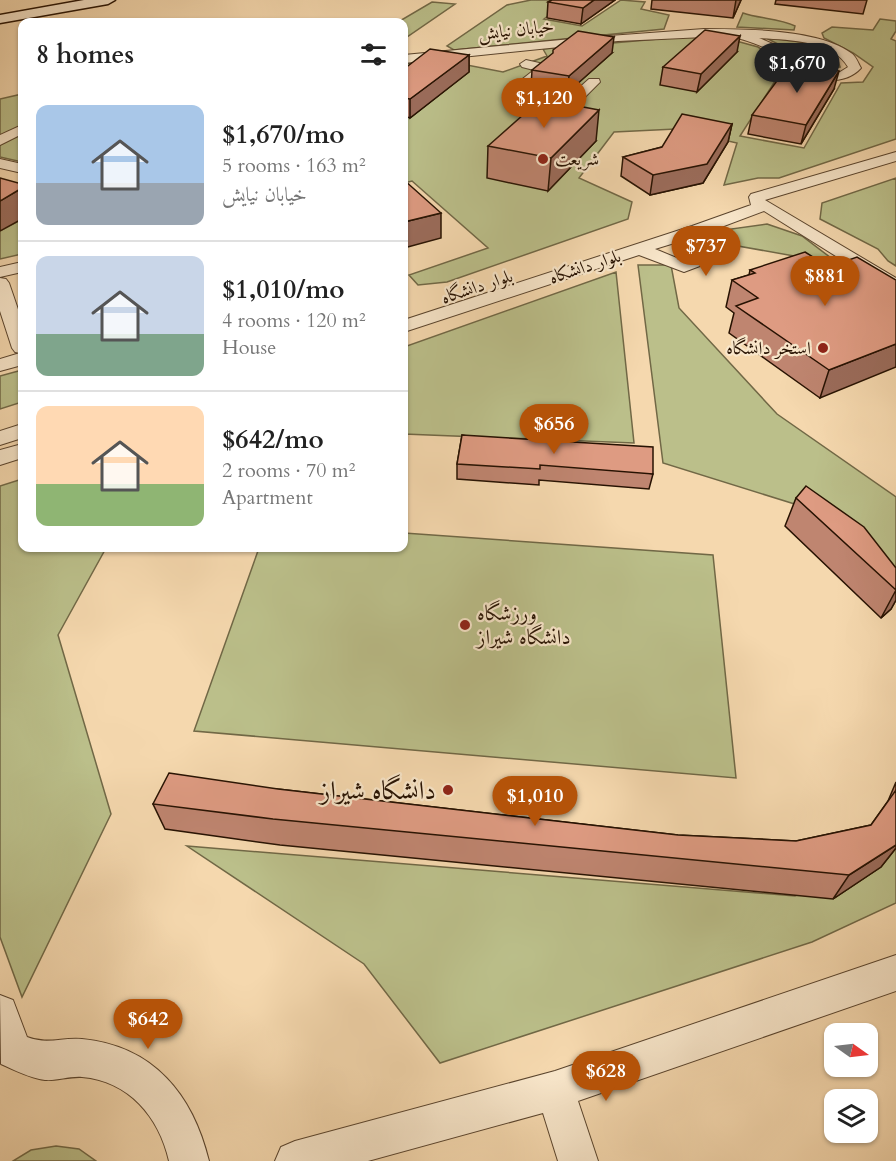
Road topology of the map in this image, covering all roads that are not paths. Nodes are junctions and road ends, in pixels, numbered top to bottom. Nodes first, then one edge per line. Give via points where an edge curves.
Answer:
1 (108, 0) edge
2 (0, 19) edge
3 (741, 34) junction
4 (523, 47) junction
5 (442, 55) junction
6 (408, 59) edge
7 (492, 64) dead end
8 (594, 82) dead end
9 (3, 119) dead end
10 (18, 123) edge
11 (18, 131) edge
12 (0, 141) edge
13 (896, 156) edge
14 (0, 164) edge
15 (18, 168) edge
16 (896, 168) edge
17 (767, 201) junction
18 (698, 230) junction
19 (824, 236) junction
20 (639, 249) junction
21 (18, 268) edge
22 (0, 272) edge
23 (896, 274) edge
24 (0, 283) edge
25 (896, 286) edge
26 (408, 309) edge
27 (408, 325) edge
28 (18, 336) edge
29 (18, 360) edge
30 (0, 365) edge
31 (18, 432) edge
32 (0, 438) edge
33 (18, 452) edge
34 (0, 458) edge
35 (896, 973) edge
36 (0, 1013) edge
37 (555, 1090) junction
38 (189, 1161) edge
39 (295, 1161) edge
40 (578, 1161) edge

1 - 2 street
3 - 3 street, خیابان نیایش via 788,55 812,74 843,76 855,68 850,58 816,42
3 - 4 street, خیابان نیایش via 691,33
4 - 5 street, خیابان نیایش
4 - 8 street via 534,56 520,64 544,68 516,91 573,101
5 - 6 street, خیابان نیایش
5 - 7 street
9 - 10 street
11 - 12 street
13 - 17 street, بلوار دانشکاه
14 - 15 street
16 - 17 street, بلوار دانشکاه
17 - 18 street, بلوار دانشکاه
17 - 19 street
17 - 26 street, بلوار دانشگاه
18 - 20 street, بلوار دانشکاه
18 - 20 street via 715,254 684,267
19 - 23 street
19 - 25 street
20 - 27 street, بلوار دانشکاه
21 - 22 street
24 - 28 street
29 - 30 street
31 - 32 street
33 - 34 street
35 - 37 street
36 - 38 street via 14,1051 44,1061 82,1058 117,1065 147,1082 170,1110 187,1145
37 - 39 street
37 - 40 street

